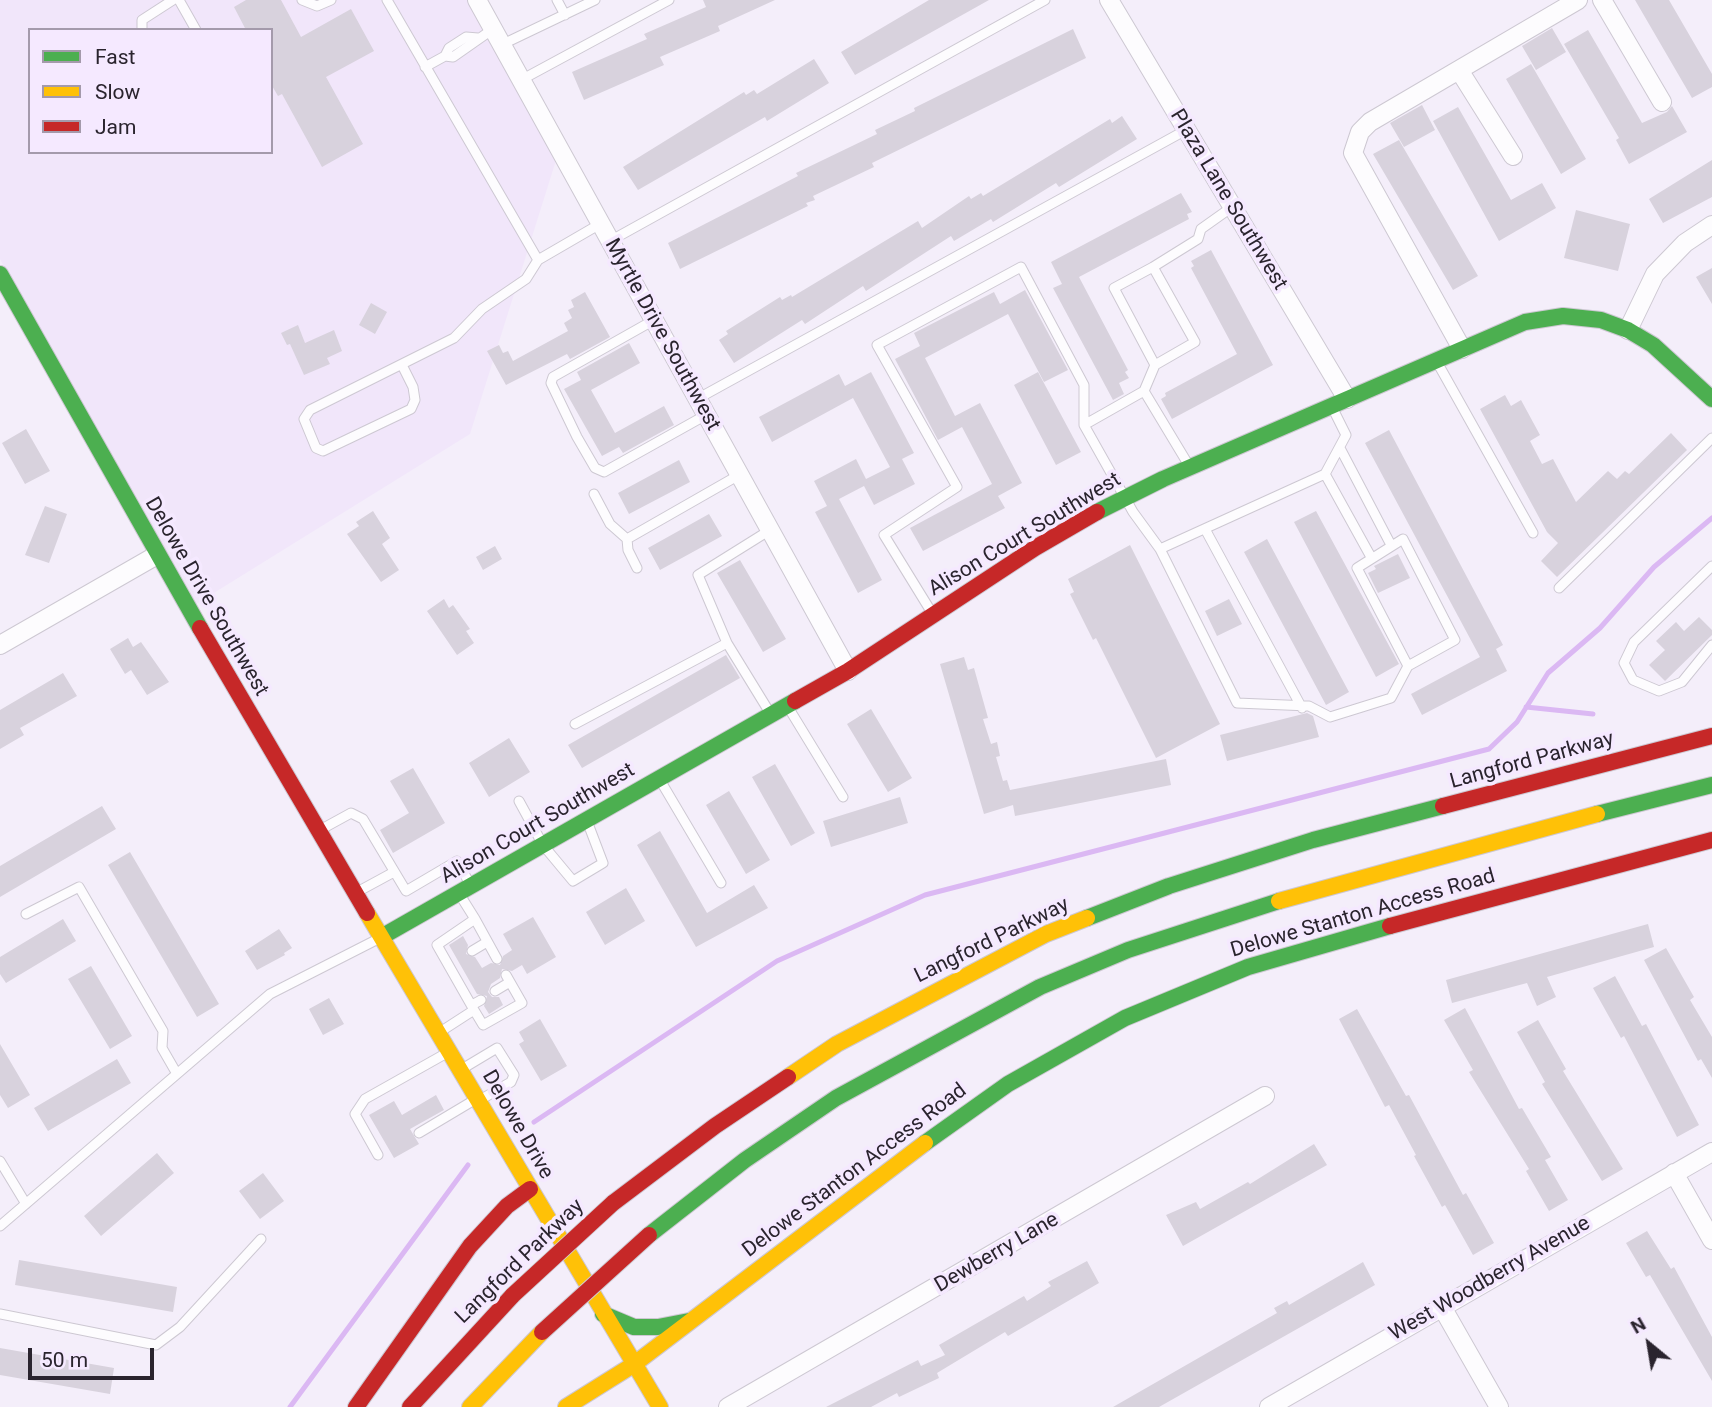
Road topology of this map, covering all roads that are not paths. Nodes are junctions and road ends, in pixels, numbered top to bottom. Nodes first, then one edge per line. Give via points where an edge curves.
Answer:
1 (173, 0) edge
2 (179, 0) edge
3 (302, 0) edge
4 (331, 0) edge
5 (387, 0) edge
6 (477, 0) edge
7 (557, 0) edge
8 (595, 0) edge
9 (668, 0) edge
10 (1045, 0) edge
11 (1109, 0) edge
12 (1578, 0) edge
13 (1602, 0) edge
14 (565, 15) junction
15 (142, 28) edge
16 (195, 28) edge
17 (491, 37) junction
18 (425, 66) junction
19 (1459, 70) junction
20 (521, 80) junction
21 (1661, 102) dead end
22 (1186, 130) junction
23 (1513, 156) dead end
24 (1232, 207) junction
25 (600, 224) junction
26 (1712, 225) edge
27 (610, 241) junction
28 (538, 260) junction
29 (1153, 267) junction
30 (0, 274) edge
31 (653, 320) junction
32 (1628, 330) junction
33 (1461, 349) junction
34 (1436, 360) junction
35 (402, 365) junction
36 (1155, 365) junction
37 (1144, 391) junction
38 (697, 399) junction
39 (1712, 400) edge
40 (1339, 402) junction
41 (706, 415) junction
42 (1084, 425) junction
43 (1712, 438) edge
44 (1340, 448) junction
45 (1190, 467) junction
46 (1325, 474) junction
47 (739, 475) junction
48 (594, 495) dead end
49 (1125, 498) junction
50 (1205, 529) junction
51 (770, 530) junction
52 (1533, 533) dead end
53 (627, 539) junction
54 (1391, 545) junction
55 (1160, 549) junction
56 (157, 555) junction
57 (1371, 557) junction
58 (1712, 566) edge
59 (637, 568) dead end
60 (1559, 588) dead end
61 (933, 615) junction
62 (727, 643) junction
63 (1712, 645) edge
64 (0, 646) edge
65 (1408, 666) junction
66 (848, 671) junction
67 (787, 705) junction
68 (1301, 708) junction
69 (771, 715) junction
70 (575, 724) dead end
71 (1712, 736) edge
72 (659, 778) junction
73 (1712, 785) edge
74 (843, 797) dead end
75 (519, 801) dead end
76 (587, 820) junction
77 (319, 830) junction
78 (1712, 841) edge
79 (543, 845) junction
80 (394, 872) junction
81 (720, 883) dead end
82 (465, 889) junction
83 (356, 893) junction
84 (26, 914) dead end
85 (475, 919) junction
86 (383, 936) junction
87 (487, 942) junction
88 (472, 951) dead end
89 (497, 959) dead end
90 (495, 991) dead end
91 (481, 1000) dead end
92 (473, 1008) junction
93 (439, 1032) junction
94 (450, 1051) junction
95 (461, 1070) junction
96 (177, 1074) junction
97 (1265, 1096) dead end
98 (478, 1099) junction
99 (419, 1133) dead end
100 (1712, 1152) edge
101 (378, 1155) dead end
102 (0, 1161) edge
103 (1674, 1173) junction
104 (530, 1189) junction
105 (26, 1204) junction
106 (0, 1226) edge
107 (261, 1239) dead end
108 (1712, 1240) edge
109 (1442, 1307) junction
110 (0, 1314) edge
111 (603, 1314) junction
112 (691, 1321) junction
113 (633, 1365) junction
114 (356, 1407) edge
115 (410, 1407) edge
116 (470, 1407) edge
117 (566, 1407) edge
118 (660, 1407) edge
119 (728, 1407) edge
120 (1269, 1407) edge
121 (1499, 1407) edge

1 - 15 lane via 142,20
2 - 16 lane
3 - 4 lane via 317,6
5 - 18 lane
6 - 17 street, Myrtle Drive Southwest
7 - 14 lane
8 - 14 lane
9 - 20 lane
10 - 27 lane
11 - 22 street, Plaza Lane Southwest
12 - 19 street
13 - 21 street
14 - 17 lane
17 - 18 lane via 466,37
17 - 20 street, Myrtle Drive Southwest
18 - 28 lane
19 - 23 street
19 - 33 street via 1370,122 1360,132 1353,153
20 - 25 street, Myrtle Drive Southwest
22 - 24 street, Plaza Lane Southwest
22 - 38 lane
24 - 29 lane via 1201,229 1198,239
24 - 40 street, Plaza Lane Southwest
25 - 27 street, Myrtle Drive Southwest
25 - 28 lane
26 - 32 street via 1685,243 1655,274
27 - 31 street, Myrtle Drive Southwest
28 - 35 lane via 526,279 482,309 454,338
29 - 36 lane via 1114,288
29 - 36 lane via 1195,342
30 - 56 main road, Delowe Drive Southwest
31 - 38 street, Myrtle Drive Southwest
31 - 41 lane via 553,377 551,383 577,437 596,468 604,472
32 - 33 main road, Alison Court Southwest via 1601,320 1563,316 1525,322
32 - 39 main road, Alison Court Southwest via 1653,345
33 - 34 main road, Alison Court Southwest
34 - 40 main road, Alison Court Southwest
34 - 52 lane
35 - 35 lane via 310,410 304,419 316,448 323,451 411,410 415,400
36 - 37 lane
37 - 42 lane
37 - 45 lane
38 - 41 street, Myrtle Drive Southwest
40 - 44 lane via 1346,435
40 - 45 main road, Alison Court Southwest
41 - 47 street, Myrtle Drive Southwest
42 - 49 lane
42 - 61 lane via 1084,385 1021,267 877,345 957,487 884,535
43 - 60 lane
44 - 46 lane
44 - 54 lane
45 - 49 main road, Alison Court Southwest
46 - 50 lane
46 - 57 lane
47 - 51 street, Myrtle Drive Southwest
47 - 53 lane
48 - 53 lane via 610,524
49 - 55 lane
49 - 61 main road, Alison Court Southwest via 1035,548
50 - 55 lane
50 - 68 lane
51 - 62 lane via 698,575
51 - 66 street, Myrtle Drive Southwest
53 - 59 lane
54 - 57 lane
54 - 65 lane via 1403,539 1455,640
55 - 68 lane via 1237,703
56 - 64 street
56 - 77 main road, Delowe Drive Southwest
57 - 65 lane via 1357,568
58 - 63 lane via 1634,642 1624,663 1633,680 1659,691 1682,682
61 - 66 main road, Alison Court Southwest
62 - 69 lane
62 - 70 lane
65 - 68 lane via 1391,698 1330,717 1310,706
66 - 67 main road, Alison Court Southwest
67 - 69 main road, Alison Court Southwest
67 - 74 lane
69 - 72 main road, Alison Court Southwest
71 - 115 main road, Langford Parkway, bridge via 1312,840 1169,886 1046,934 837,1045 715,1126 613,1203 513,1295
72 - 76 main road, Alison Court Southwest
72 - 81 lane
73 - 116 main road, bridge via 1267,904 1128,950 1040,987 836,1098 745,1160 649,1235 542,1332
75 - 79 lane
76 - 79 main road, Alison Court Southwest
76 - 79 lane via 603,863 573,881
77 - 80 lane via 351,813 363,819
77 - 83 main road, Delowe Drive Southwest
78 - 112 main road, Delowe Stanton Access Road via 1328,942 1248,967 1125,1018 987,1099
79 - 82 main road, Alison Court Southwest
80 - 82 lane via 406,891 457,861
80 - 83 lane
82 - 85 lane
82 - 86 main road, Alison Court Southwest
83 - 86 main road, Delowe Drive Southwest
84 - 96 lane via 79,887 163,1031 162,1048
85 - 87 lane
85 - 92 lane via 437,945 467,986
86 - 93 main road, Delowe Drive
86 - 96 lane via 270,994
87 - 88 lane
87 - 89 lane
90 - 92 lane via 508,978 522,1003 483,1025
91 - 92 lane
92 - 93 lane
93 - 94 main road, Delowe Drive
94 - 95 main road, Delowe Drive
94 - 101 lane via 365,1099 355,1114
95 - 98 main road, Delowe Drive
95 - 98 lane via 497,1048 514,1075 511,1082
96 - 105 lane
97 - 119 street, Dewberry Lane
98 - 99 lane
98 - 104 main road, Delowe Drive
100 - 103 street, West Woodberry Avenue
102 - 105 lane
103 - 108 street
103 - 109 street, West Woodberry Avenue
104 - 111 main road, Delowe Drive
104 - 114 main road via 507,1206 470,1246
105 - 106 lane
107 - 110 lane via 180,1328 156,1345
109 - 120 street, West Woodberry Avenue
109 - 121 street
111 - 112 main road via 634,1327
111 - 113 main road, Delowe Drive
112 - 113 main road, Delowe Stanton Access Road
113 - 117 main road, Delowe Stanton Access Road
113 - 118 main road, Delowe Drive

